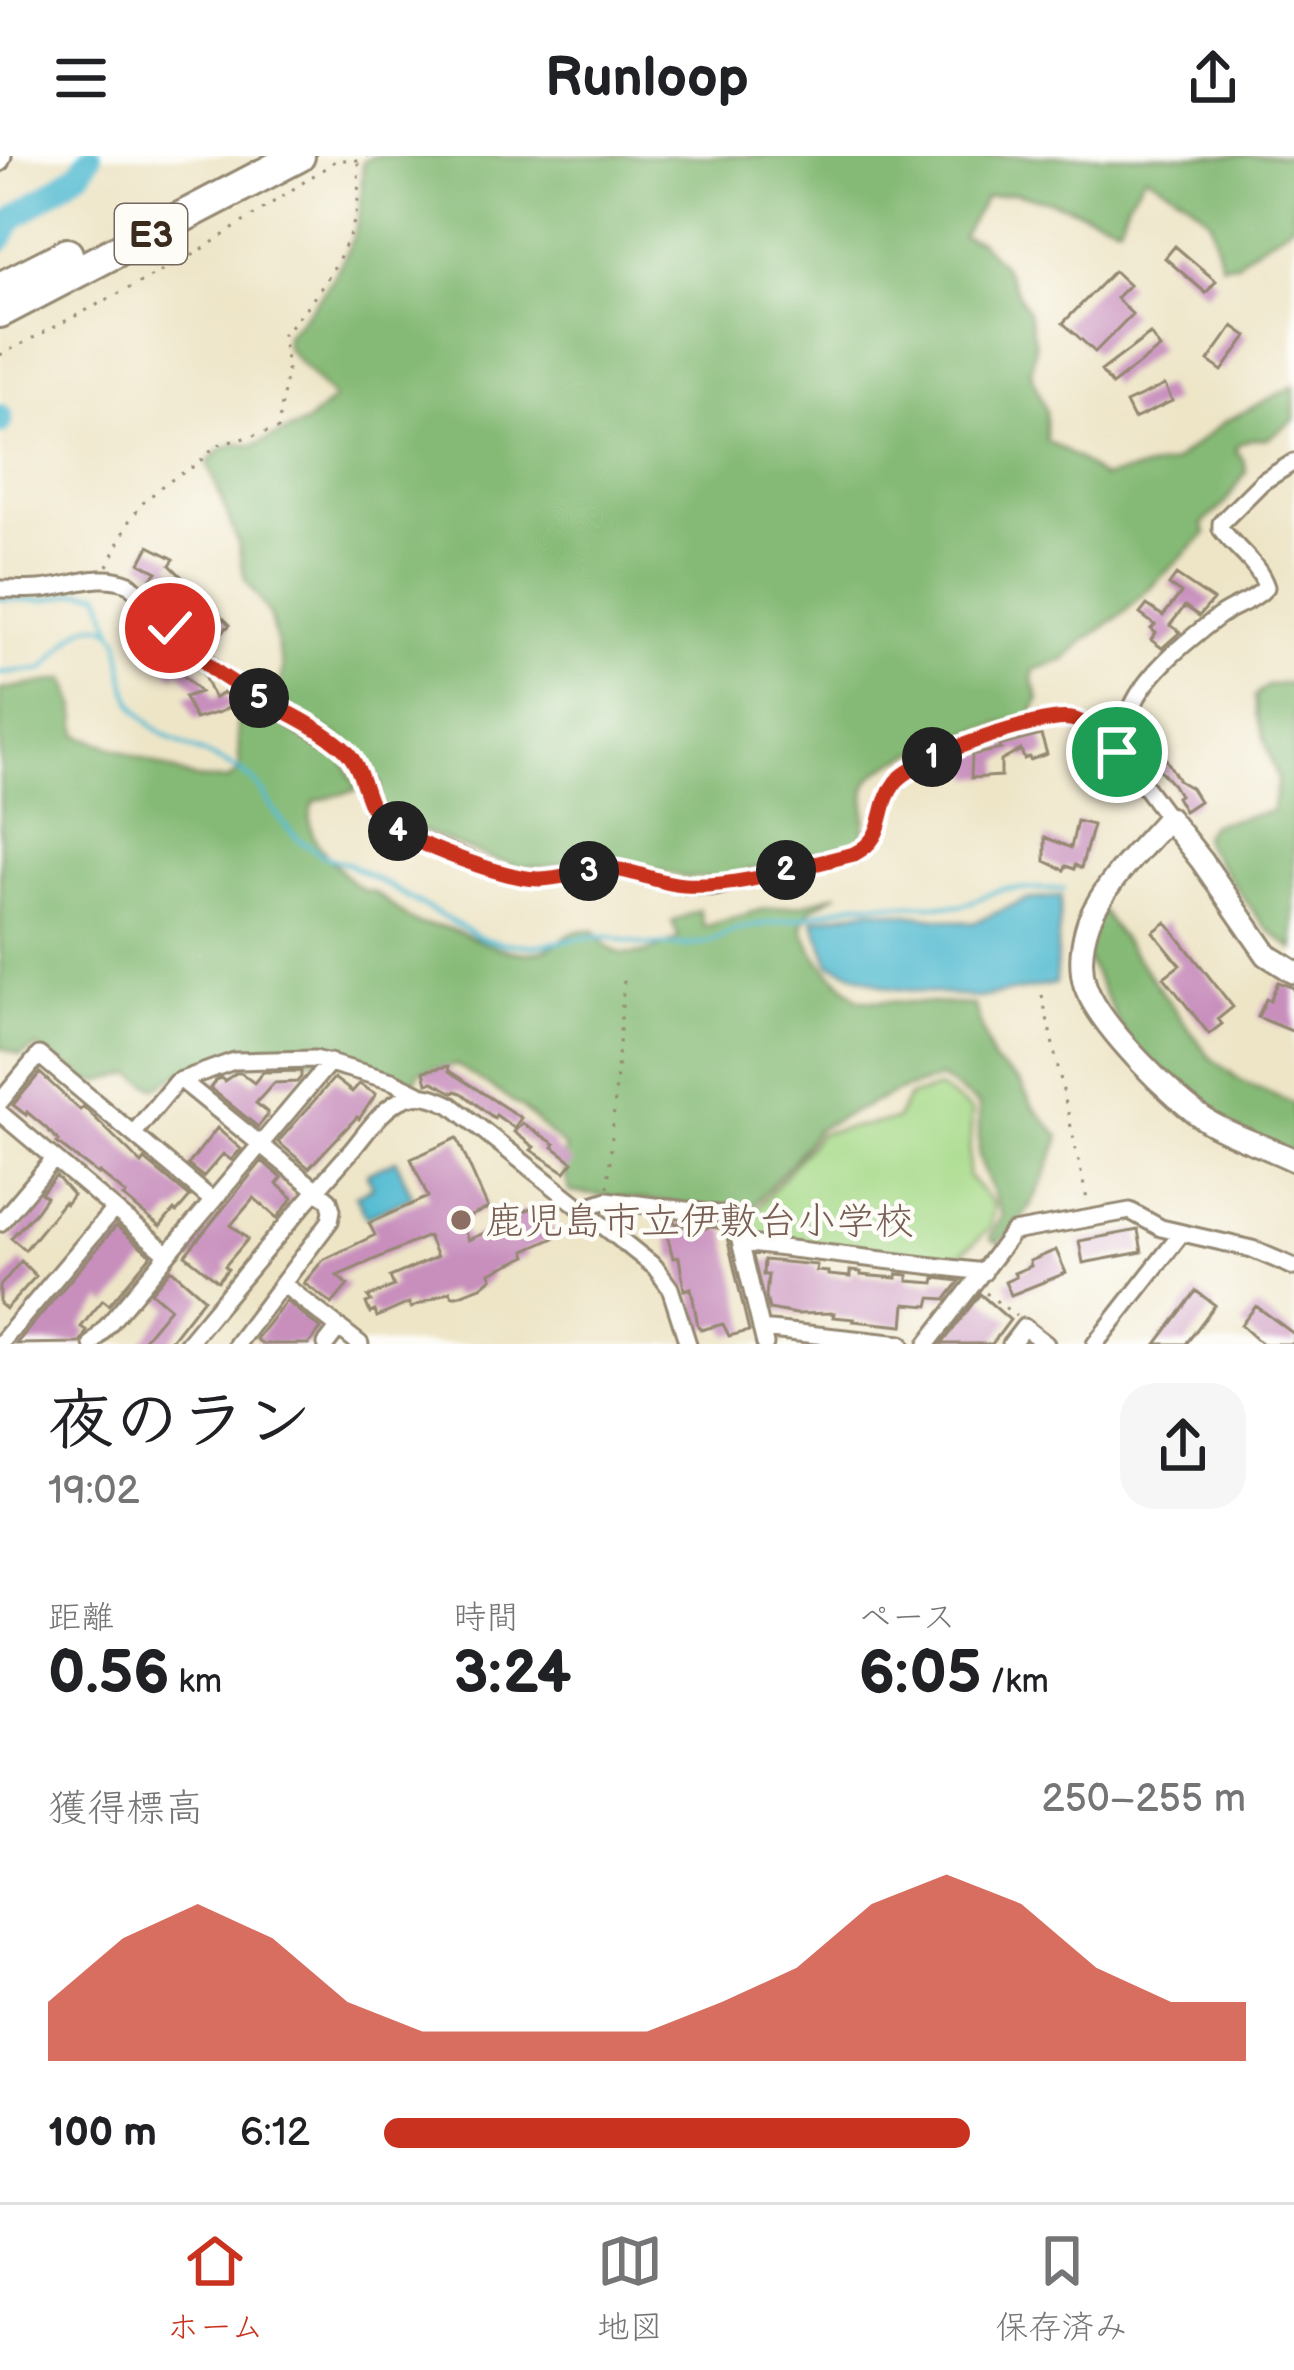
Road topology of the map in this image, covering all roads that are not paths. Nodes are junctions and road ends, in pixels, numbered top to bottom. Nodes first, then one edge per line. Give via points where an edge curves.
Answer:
1 (259, 156) edge
2 (298, 156) edge
3 (2, 299) edge
4 (1294, 462) edge
5 (0, 589) edge
6 (1117, 752) junction
7 (1168, 818) junction
8 (1294, 972) edge
9 (330, 1062) junction
10 (181, 1079) junction
11 (422, 1096) junction
12 (0, 1102) edge
13 (0, 1113) edge
14 (134, 1133) junction
15 (260, 1143) junction
16 (54, 1159) junction
17 (1294, 1160) edge
18 (316, 1190) junction
19 (213, 1201) junction
20 (583, 1208) junction
21 (113, 1209) junction
22 (0, 1223) edge
23 (1181, 1234) junction
24 (741, 1243) junction
25 (168, 1254) junction
26 (1294, 1267) edge
27 (979, 1278) junction
28 (283, 1284) junction
29 (339, 1327) junction
30 (763, 1336) edge
31 (0, 1344) edge
32 (92, 1344) edge
33 (187, 1344) edge
34 (237, 1344) edge
35 (326, 1344) edge
36 (360, 1344) edge
37 (688, 1344) edge
38 (901, 1344) edge
39 (927, 1344) edge
40 (1011, 1344) edge
41 (1046, 1344) edge
42 (1095, 1344) edge

1 - 3 highway, E3
2 - 3 highway, E3
4 - 6 street via 1221,524 1266,587 1160,668 1132,705
5 - 6 street via 102,578 129,584 220,675 341,746 381,821 524,878 616,869 716,886 866,848 895,782 962,746 1071,719
6 - 7 street
7 - 8 street via 1267,955
7 - 17 street via 1088,923 1087,991 1181,1102
9 - 10 street via 234,1061
9 - 11 street
9 - 15 street
10 - 14 street
10 - 15 street
11 - 18 street via 389,1107
11 - 20 street via 451,1105
12 - 14 street via 39,1055
13 - 16 street
14 - 19 street
15 - 18 street
15 - 19 street
16 - 21 street
16 - 22 street
18 - 28 street via 328,1200 330,1221
18 - 33 street
19 - 25 street
20 - 24 street via 608,1200 734,1216
20 - 37 street via 655,1267
21 - 25 street
21 - 31 street
23 - 26 street
23 - 27 street via 1130,1211 1013,1232
23 - 42 street
24 - 27 street
24 - 30 street
25 - 32 street
27 - 39 street
28 - 29 street
28 - 34 street
29 - 35 street
29 - 36 street
30 - 38 street
40 - 41 street via 1024,1327

